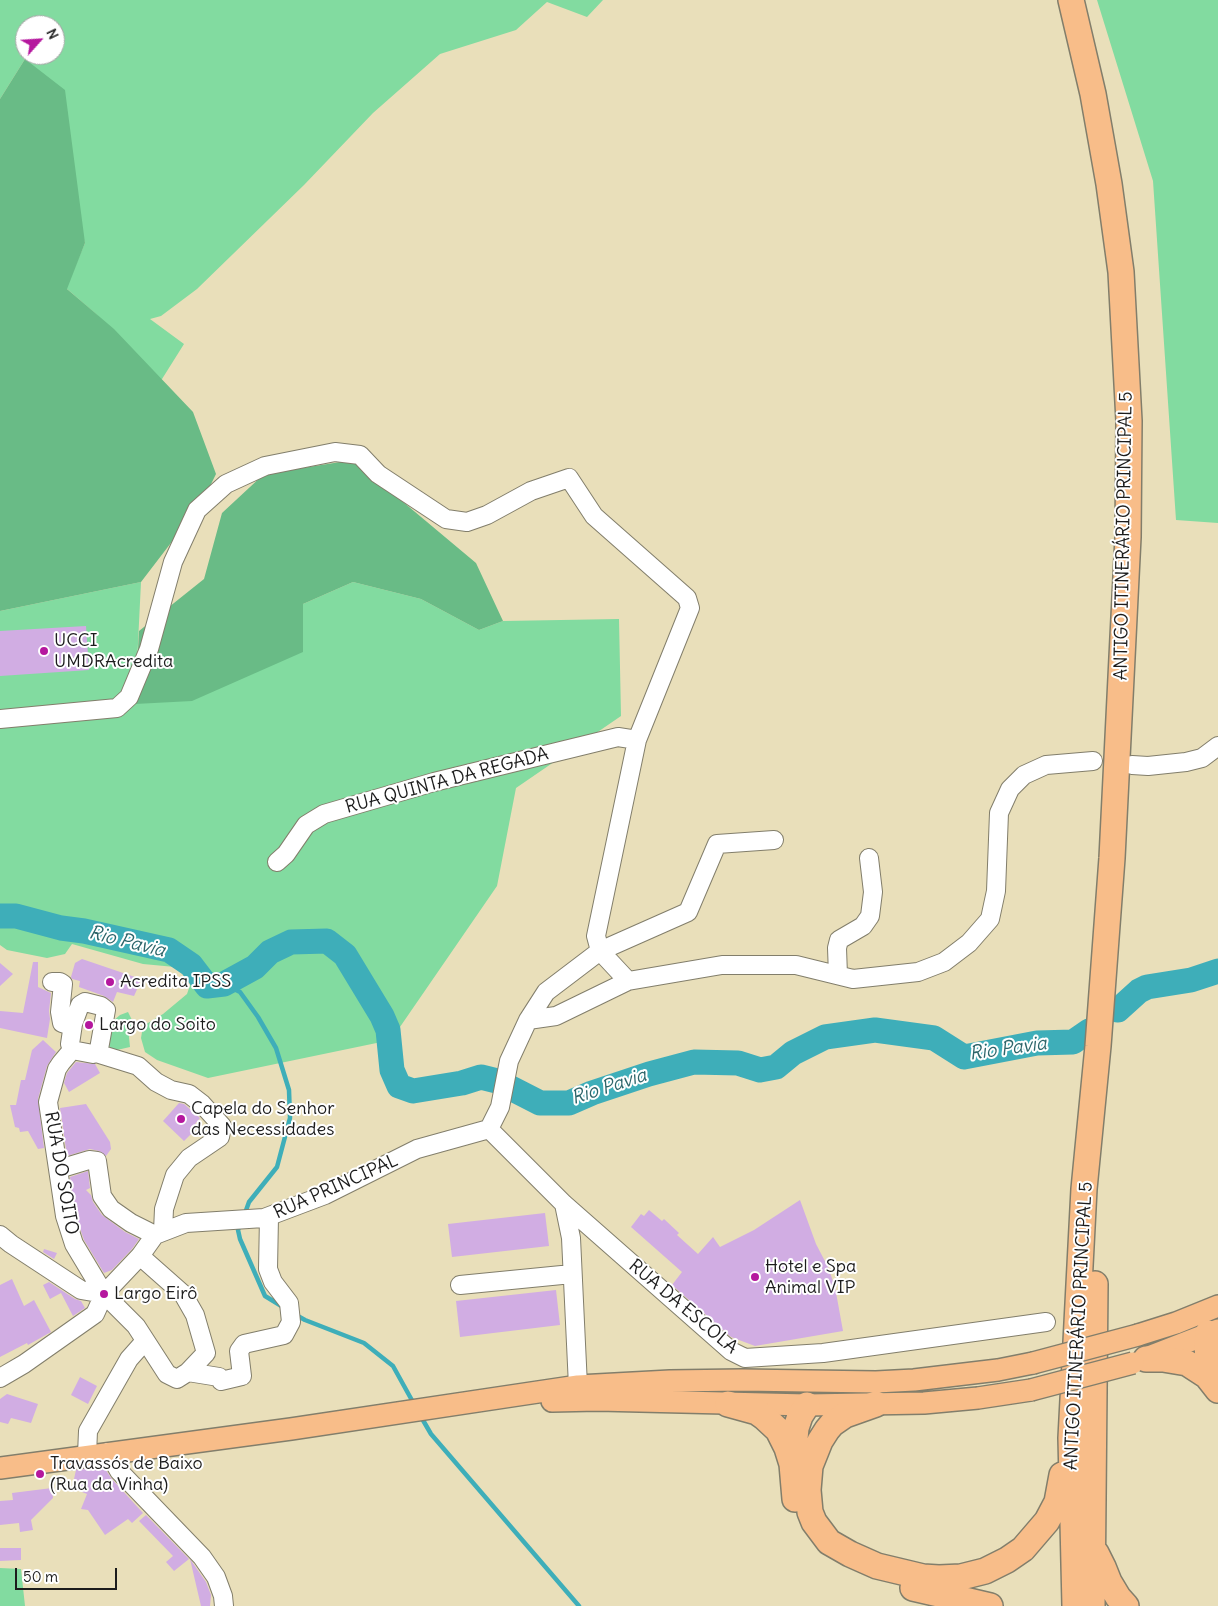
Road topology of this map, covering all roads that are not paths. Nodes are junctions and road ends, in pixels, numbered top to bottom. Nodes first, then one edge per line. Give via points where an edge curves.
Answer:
1 (1071, 0) edge
2 (0, 719) edge
3 (637, 740) junction
4 (1218, 746) edge
5 (1093, 761) dead end
6 (1132, 765) dead end
7 (774, 840) dead end
8 (869, 858) dead end
9 (277, 862) dead end
10 (600, 951) junction
11 (838, 976) junction
12 (628, 981) junction
13 (52, 982) dead end
14 (528, 1020) junction
15 (73, 1024) junction
16 (1098, 1046) junction
17 (72, 1050) junction
18 (96, 1053) junction
19 (489, 1129) junction
20 (59, 1169) junction
21 (564, 1204) junction
22 (269, 1217) junction
23 (159, 1233) junction
24 (0, 1235) edge
25 (140, 1256) junction
26 (572, 1274) junction
27 (460, 1284) dead end
28 (104, 1294) junction
29 (1218, 1306) edge
30 (1046, 1322) dead end
31 (1176, 1323) junction
32 (1216, 1332) edge
33 (144, 1340) junction
34 (578, 1356) junction
35 (1139, 1361) junction
36 (188, 1372) junction
37 (0, 1378) edge
38 (914, 1380) junction
39 (771, 1381) junction
40 (1218, 1383) edge
41 (578, 1386) junction
42 (1218, 1390) edge
43 (543, 1391) junction
44 (603, 1392) junction
45 (464, 1403) junction
46 (524, 1403) junction
47 (728, 1404) junction
48 (876, 1404) junction
49 (807, 1405) junction
50 (1071, 1438) junction
51 (108, 1452) junction
52 (87, 1455) junction
53 (801, 1465) junction
54 (0, 1468) edge
55 (1092, 1546) junction
56 (224, 1606) edge
57 (990, 1606) edge
58 (1075, 1606) edge
59 (1092, 1606) edge
60 (1126, 1606) edge

1 - 16 highway, ANTIGO ITINERÁRIO PRINCIPAL 5 via 1093,94 1112,204 1121,272 1129,421 1128,537
2 - 3 street via 118,708 129,697 149,649 173,562 197,510 226,484 265,466 335,452 360,455 378,474 446,519 467,522 531,491 569,478 594,516 687,598 690,608
3 - 9 street, RUA QUINTA DA REGADA via 608,740 434,782 324,814 306,825
3 - 10 street via 596,936
4 - 6 street via 1202,758 1186,762
5 - 11 street via 1046,766 1024,775 1010,789 999,813 996,891 990,919 969,943 944,962 918,972 854,979
7 - 10 street via 717,844 688,912
8 - 11 street via 873,892 870,916 863,926 839,940
10 - 12 street
10 - 14 street via 546,992
11 - 12 street via 796,965 722,965
12 - 14 street via 556,1016
13 - 15 street via 63,984 61,1021 64,1025
14 - 19 street via 509,1061 500,1107
15 - 17 street
15 - 18 street via 82,1003 104,1008 106,1014
16 - 50 highway, ANTIGO ITINERÁRIO PRINCIPAL 5 via 1084,1189
16 - 55 highway, ANTIGO ITINERÁRIO PRINCIPAL 5
17 - 18 street
17 - 20 street, RUA DO SOITO via 57,1070 48,1102
18 - 23 street via 138,1066 156,1082 189,1094 222,1126 220,1137 188,1158 175,1175
19 - 21 street, RUA DA ESCOLA
19 - 22 street, RUA PRINCIPAL via 417,1149 325,1195
20 - 23 street via 96,1161 102,1196 111,1208 131,1223
20 - 28 street, RUA DO SOITO via 65,1216 74,1244
21 - 26 street via 571,1238
21 - 30 street, RUA DA ESCOLA via 731,1351 746,1358 823,1353
22 - 23 street, RUA PRINCIPAL via 186,1223
22 - 36 street via 268,1269 288,1303 291,1322 284,1335 244,1344 239,1351 242,1376 221,1381 219,1377
23 - 25 street
24 - 28 street via 81,1290
25 - 28 street
25 - 36 street via 183,1294 195,1315 206,1353
26 - 27 street
26 - 34 street
28 - 33 street, RUA DO SOITO via 136,1326
28 - 37 street via 95,1314
29 - 31 main road
31 - 32 main road
31 - 38 main road, bridge via 1033,1363
32 - 35 main road
32 - 40 highway via 1206,1345
33 - 36 street, RUA DO SOITO via 167,1374 177,1380
33 - 52 street via 128,1359 88,1431
34 - 41 street
34 - 43 street via 570,1373
34 - 44 street via 585,1374
35 - 42 highway via 1163,1359 1187,1363 1207,1376
35 - 48 main road, bridge via 1032,1390 950,1402
38 - 39 main road
38 - 49 main road via 891,1390 824,1393
39 - 44 main road via 670,1381
39 - 49 main road via 798,1391
41 - 43 main road
41 - 44 main road
41 - 46 street via 571,1393 538,1396
43 - 45 main road
44 - 46 main road
44 - 47 main road
45 - 46 main road
45 - 51 main road
47 - 49 main road
47 - 53 highway via 757,1412 772,1423
48 - 49 main road
48 - 53 highway via 832,1424
49 - 53 highway via 811,1423
50 - 53 highway via 1057,1502 1041,1528 1023,1550 1007,1560 961,1577 923,1577 884,1568 829,1542 810,1512
50 - 58 highway, ANTIGO ITINERÁRIO PRINCIPAL 5
51 - 52 main road
51 - 56 street via 119,1471 202,1557 216,1577
52 - 54 main road
53 - 57 highway via 794,1494 801,1524 819,1550 833,1563 860,1575
55 - 59 highway, ANTIGO ITINERÁRIO PRINCIPAL 5
55 - 60 highway via 1109,1582

